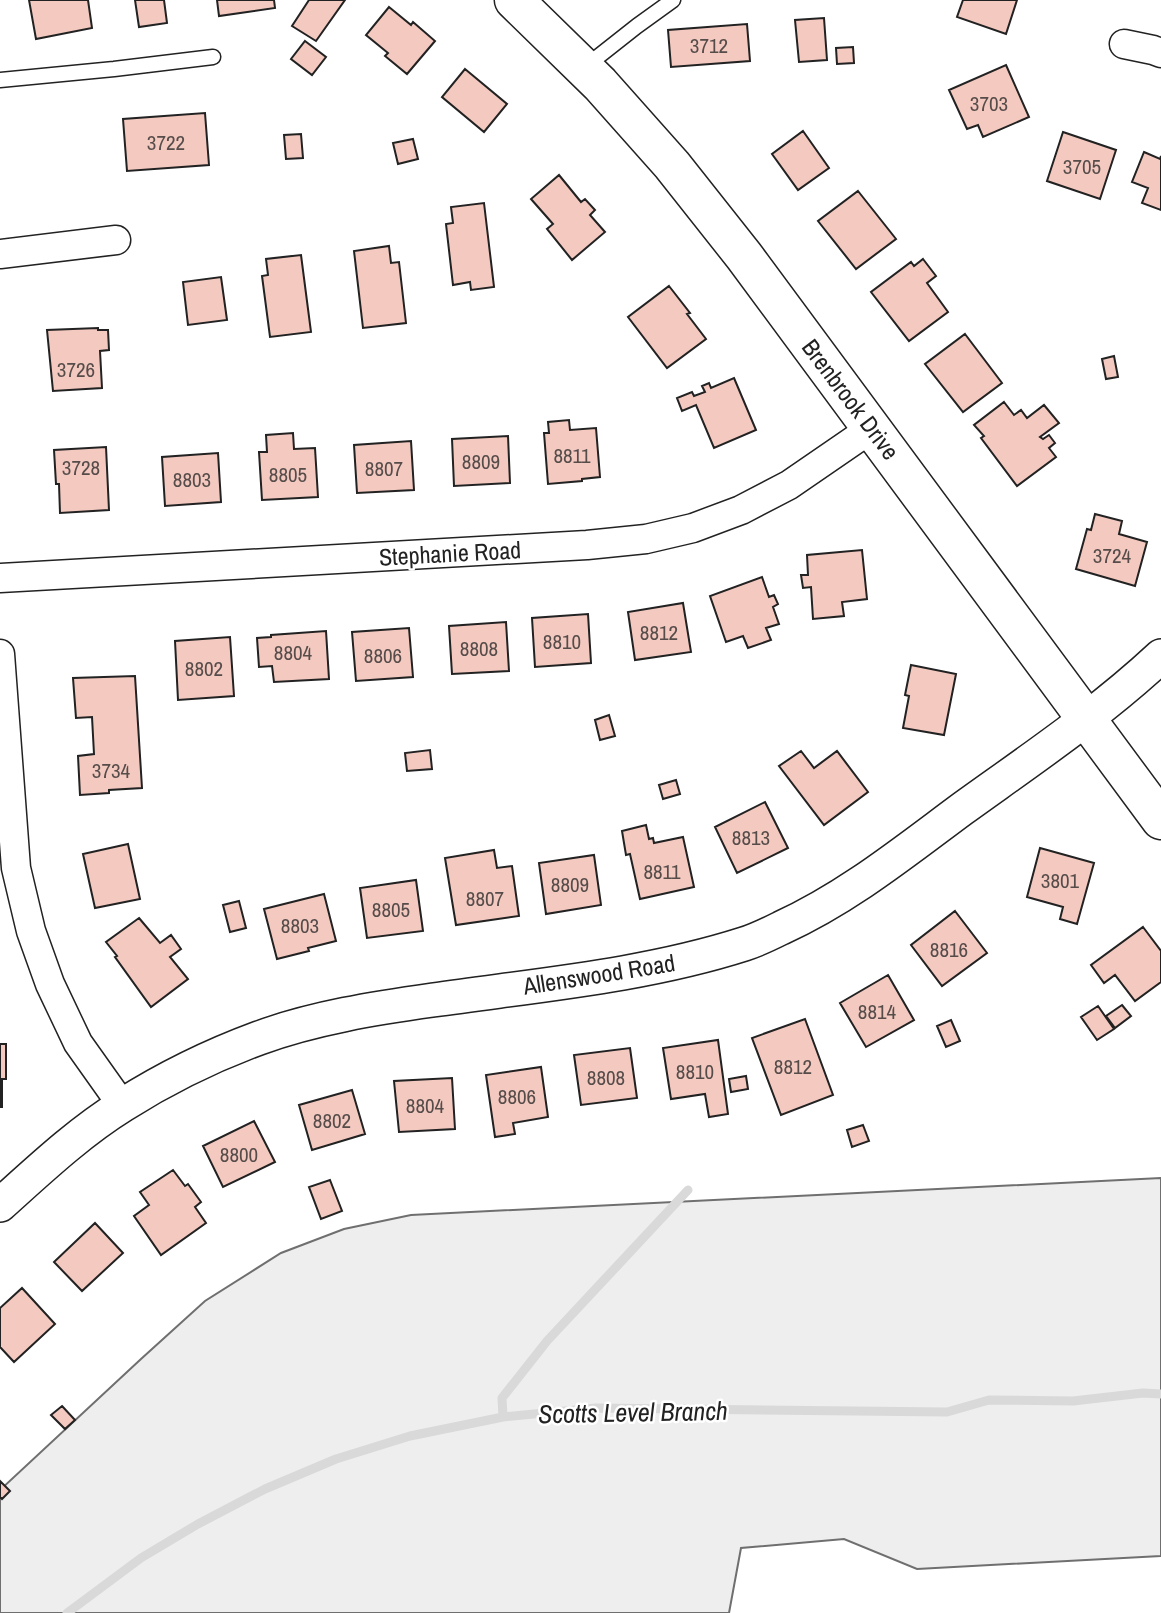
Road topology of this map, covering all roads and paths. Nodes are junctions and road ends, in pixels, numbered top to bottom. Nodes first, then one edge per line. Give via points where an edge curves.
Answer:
1 (514, 0) edge
2 (673, 0) edge
3 (1124, 44) dead end
4 (1161, 53) edge
5 (213, 57) dead end
6 (584, 68) junction
7 (0, 80) edge
8 (116, 240) dead end
9 (0, 254) edge
10 (872, 428) junction
11 (0, 578) edge
12 (0, 654) edge
13 (1161, 656) edge
14 (1086, 719) junction
15 (1161, 820) edge
16 (122, 1105) junction
17 (0, 1205) edge

1 - 6 main road, Brenbrook Drive
2 - 6 lane
3 - 4 street
5 - 7 lane
6 - 10 main road, Brenbrook Drive via 672,164
8 - 9 street
10 - 11 street, Stephanie Road via 789,485 741,510 646,540
10 - 14 main road, Brenbrook Drive
12 - 16 street via 16,868 31,931 78,1043
13 - 14 street, Allenswood Road
14 - 15 main road, Brenbrook Drive
14 - 16 street, Allenswood Road via 856,886 804,918 749,943 624,972 326,1019 260,1037 196,1064
16 - 17 street, Allenswood Road

